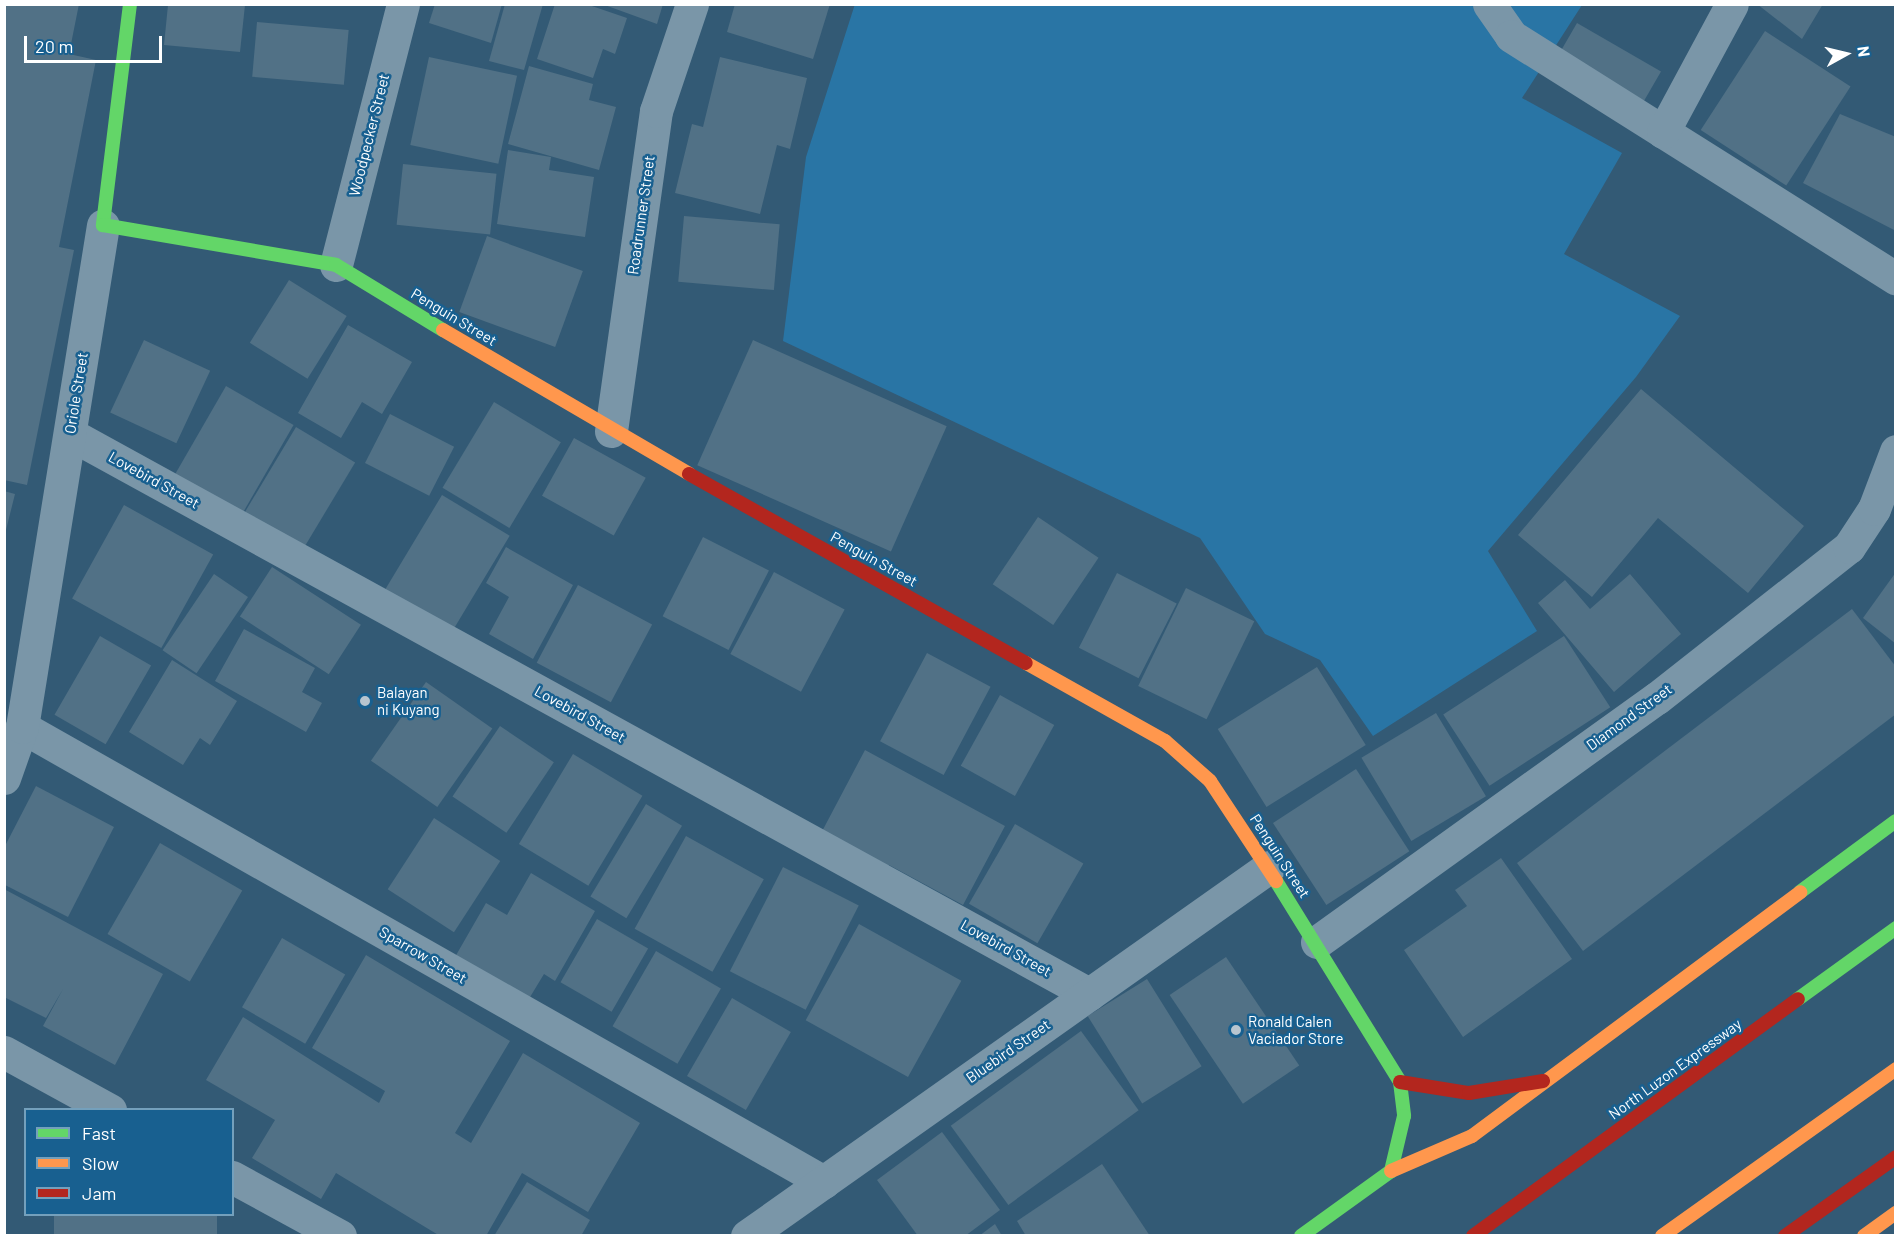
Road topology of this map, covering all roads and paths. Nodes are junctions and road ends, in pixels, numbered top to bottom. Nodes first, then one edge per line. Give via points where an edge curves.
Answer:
1 (129, 4) edge
2 (403, 4) edge
3 (692, 4) edge
4 (1489, 4) edge
5 (1732, 4) edge
6 (1663, 132) junction
7 (103, 225) junction
8 (336, 265) junction
9 (1896, 278) edge
10 (611, 431) junction
11 (70, 434) junction
12 (1896, 451) edge
13 (22, 727) junction
14 (4, 778) edge
15 (1896, 821) edge
16 (1269, 867) junction
17 (1896, 928) edge
18 (1317, 942) junction
19 (1089, 994) junction
20 (4, 1052) edge
21 (1896, 1069) edge
22 (1548, 1080) junction
23 (1400, 1082) junction
24 (106, 1108) edge
25 (1896, 1157) edge
26 (1391, 1171) junction
27 (234, 1178) edge
28 (824, 1182) junction
29 (1896, 1213) edge
30 (340, 1236) edge
31 (747, 1236) edge
32 (1301, 1236) edge
33 (1473, 1236) edge
34 (1662, 1236) edge
35 (1785, 1236) edge
36 (1864, 1236) edge

1 - 7 main road, Oriole Street
2 - 8 street, Woodpecker Street
3 - 10 street, Roadrunner Street via 656,111
4 - 6 street via 1511,36
5 - 6 street
6 - 9 street
7 - 8 main road, Penguin Street
7 - 11 street, Oriole Street
8 - 10 main road, Penguin Street
10 - 16 main road, Penguin Street via 1166,741 1210,781
11 - 13 street, Oriole Street
11 - 19 street, Lovebird Street
12 - 18 street, Diamond Street via 1874,509 1849,547 1658,698
13 - 14 street, Oriole Street
13 - 28 street, Sparrow Street
15 - 22 main road
16 - 18 main road, Penguin Street
16 - 19 street, Bluebird Street
17 - 33 main road, North Luzon Expressway
18 - 23 main road, Penguin Street
19 - 28 street, Bluebird Street
20 - 24 street
21 - 34 main road
22 - 23 main road via 1469,1093
22 - 26 main road via 1472,1136
23 - 26 main road, Penguin Street via 1404,1116
25 - 35 main road
26 - 32 main road
27 - 30 street
28 - 31 street, Bluebird Street
29 - 36 main road

